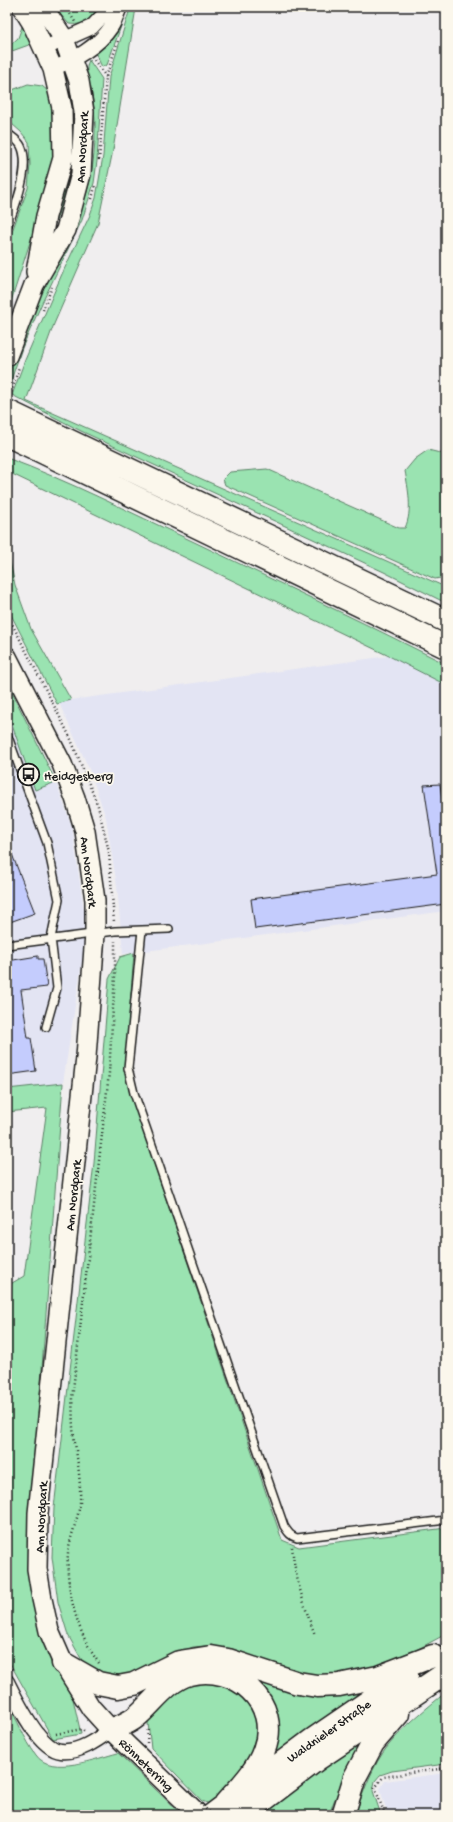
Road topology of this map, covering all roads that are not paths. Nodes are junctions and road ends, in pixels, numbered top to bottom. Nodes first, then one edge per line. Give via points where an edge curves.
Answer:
1 (22, 7) edge
2 (43, 7) edge
3 (111, 7) edge
4 (120, 7) edge
5 (64, 39) junction
6 (45, 48) junction
7 (80, 55) junction
8 (53, 69) junction
9 (7, 133) edge
10 (7, 227) edge
11 (34, 285) junction
12 (7, 356) edge
13 (7, 411) edge
14 (14, 439) edge
15 (446, 621) edge
16 (446, 647) edge
17 (7, 657) edge
18 (7, 734) edge
19 (169, 929) dead end
20 (142, 930) junction
21 (95, 934) junction
22 (51, 938) junction
23 (7, 944) edge
24 (46, 1027) dead end
25 (446, 1520) edge
26 (63, 1663) junction
27 (443, 1663) edge
28 (166, 1669) junction
29 (10, 1678) edge
30 (103, 1736) junction
31 (206, 1810) edge
32 (244, 1815) edge
33 (343, 1815) edge

1 - 6 street, Am Nordpark
2 - 5 street, Am Nordpark
3 - 5 street via 92,27
4 - 7 street via 111,27
5 - 6 street
5 - 7 street, Am Nordpark
6 - 8 street, Am Nordpark
7 - 8 street
7 - 11 street, Am Nordpark via 79,81 84,112 81,174 66,230
8 - 11 street, Am Nordpark via 62,108 62,158 46,216
9 - 10 lane via 21,145 24,155 22,186
11 - 12 street, Am Nordpark
13 - 15 highway
14 - 16 highway
17 - 21 street, Am Nordpark via 62,764 75,798 85,831 94,892
18 - 22 lane via 47,843 59,900
19 - 20 lane
20 - 21 lane
20 - 25 lane via 128,1068 134,1092 284,1526 291,1536 298,1538
21 - 22 lane
21 - 26 street, Am Nordpark via 86,1057 38,1513 37,1568 42,1600 49,1631
22 - 23 lane
22 - 24 lane via 57,988
26 - 28 highway via 98,1683 118,1687 134,1684
26 - 30 street, Am Nordpark via 92,1708
27 - 28 highway via 324,1686 298,1683 211,1657 179,1662
27 - 31 highway, Waldnieler Straße via 312,1740
27 - 32 highway, Waldnieler Straße
27 - 33 highway via 373,1743 355,1777
28 - 30 highway
29 - 30 street via 26,1716 49,1747 60,1751 70,1750
30 - 31 street, Rönneterring
30 - 31 highway via 130,1721 172,1682 188,1675 206,1671 231,1677 246,1685 258,1696 266,1716 267,1739 253,1771

